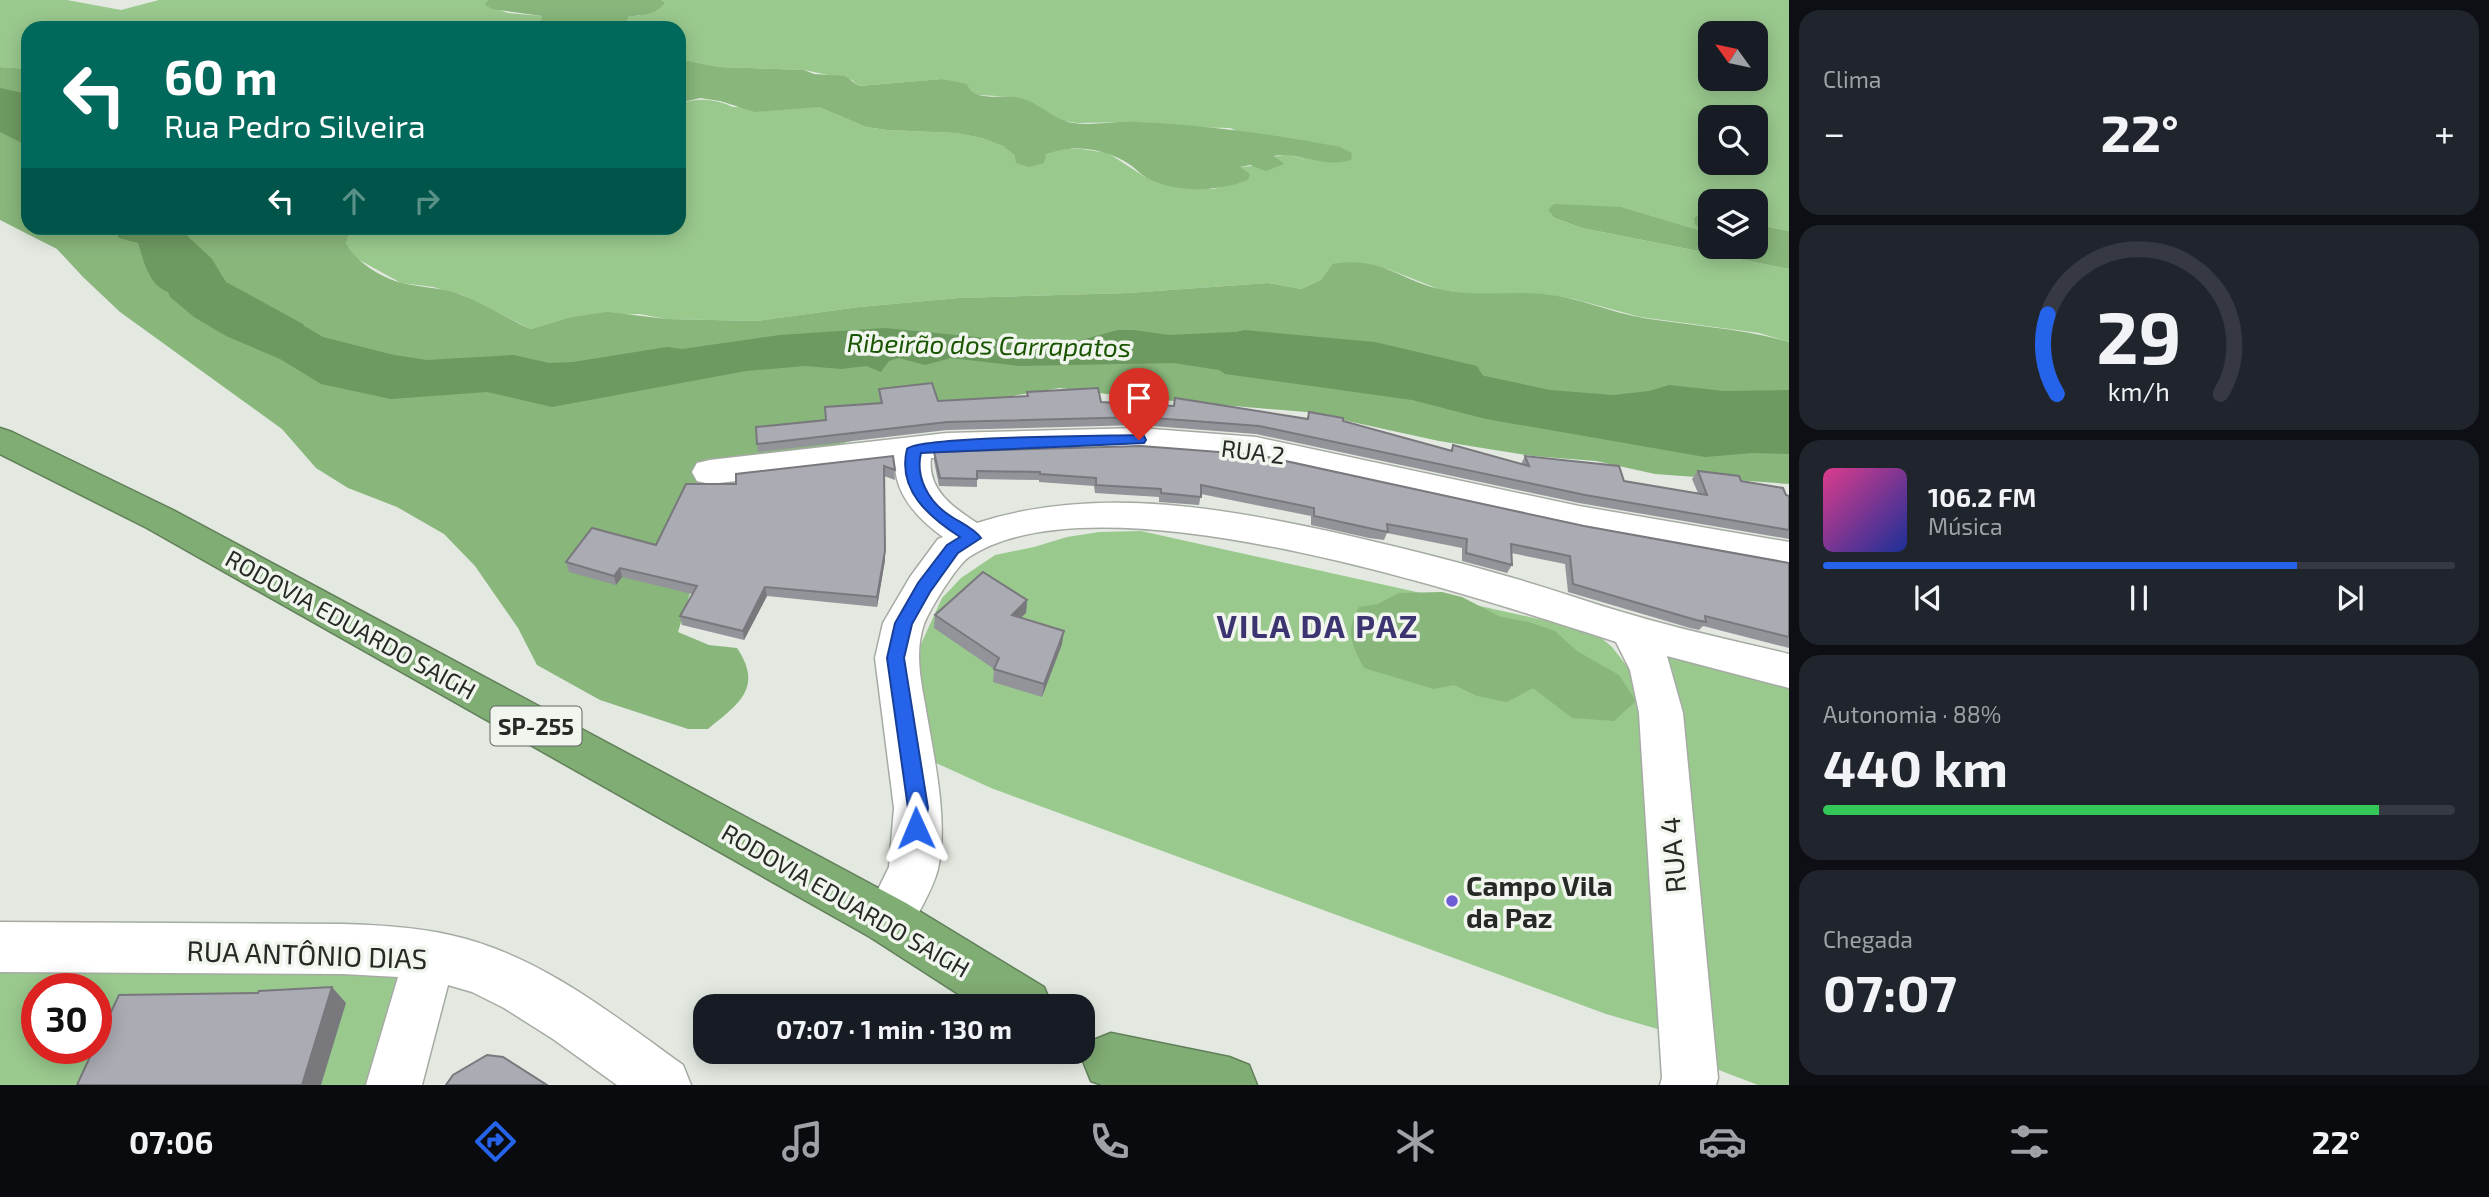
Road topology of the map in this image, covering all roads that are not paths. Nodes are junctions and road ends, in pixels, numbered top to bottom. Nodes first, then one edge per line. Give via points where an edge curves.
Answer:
1 (0, 440) edge
2 (915, 449) junction
3 (710, 472) dead end
4 (973, 538) junction
5 (1789, 556) edge
6 (1631, 631) junction
7 (1789, 671) edge
8 (888, 920) junction
9 (0, 947) edge
10 (430, 956) junction
11 (1006, 994) edge
12 (1121, 1068) edge
13 (1696, 1083) edge
14 (394, 1085) edge
15 (663, 1085) edge
16 (1229, 1085) edge

1 - 8 highway, RODOVIA EDUARDO SAIGH / SP-255 via 160,519
2 - 3 street, RUA 2
2 - 4 street via 911,462 914,484 940,517
2 - 5 street, RUA 2 via 1139,440 1256,449 1579,519
4 - 6 street via 1010,526 1092,515 1159,517 1265,531 1513,593
4 - 8 street via 952,549 924,588 904,623 896,658 918,808 913,869
6 - 7 street
6 - 13 street, RUA 4 via 1653,672 1661,713
8 - 11 highway, RODOVIA EDUARDO SAIGH / SP-255
9 - 10 street, RUA ANTÔNIO DIAS via 336,950
10 - 14 street
10 - 15 street, RUA ANTÔNIO DIAS via 476,967 519,988 603,1040
12 - 16 highway

